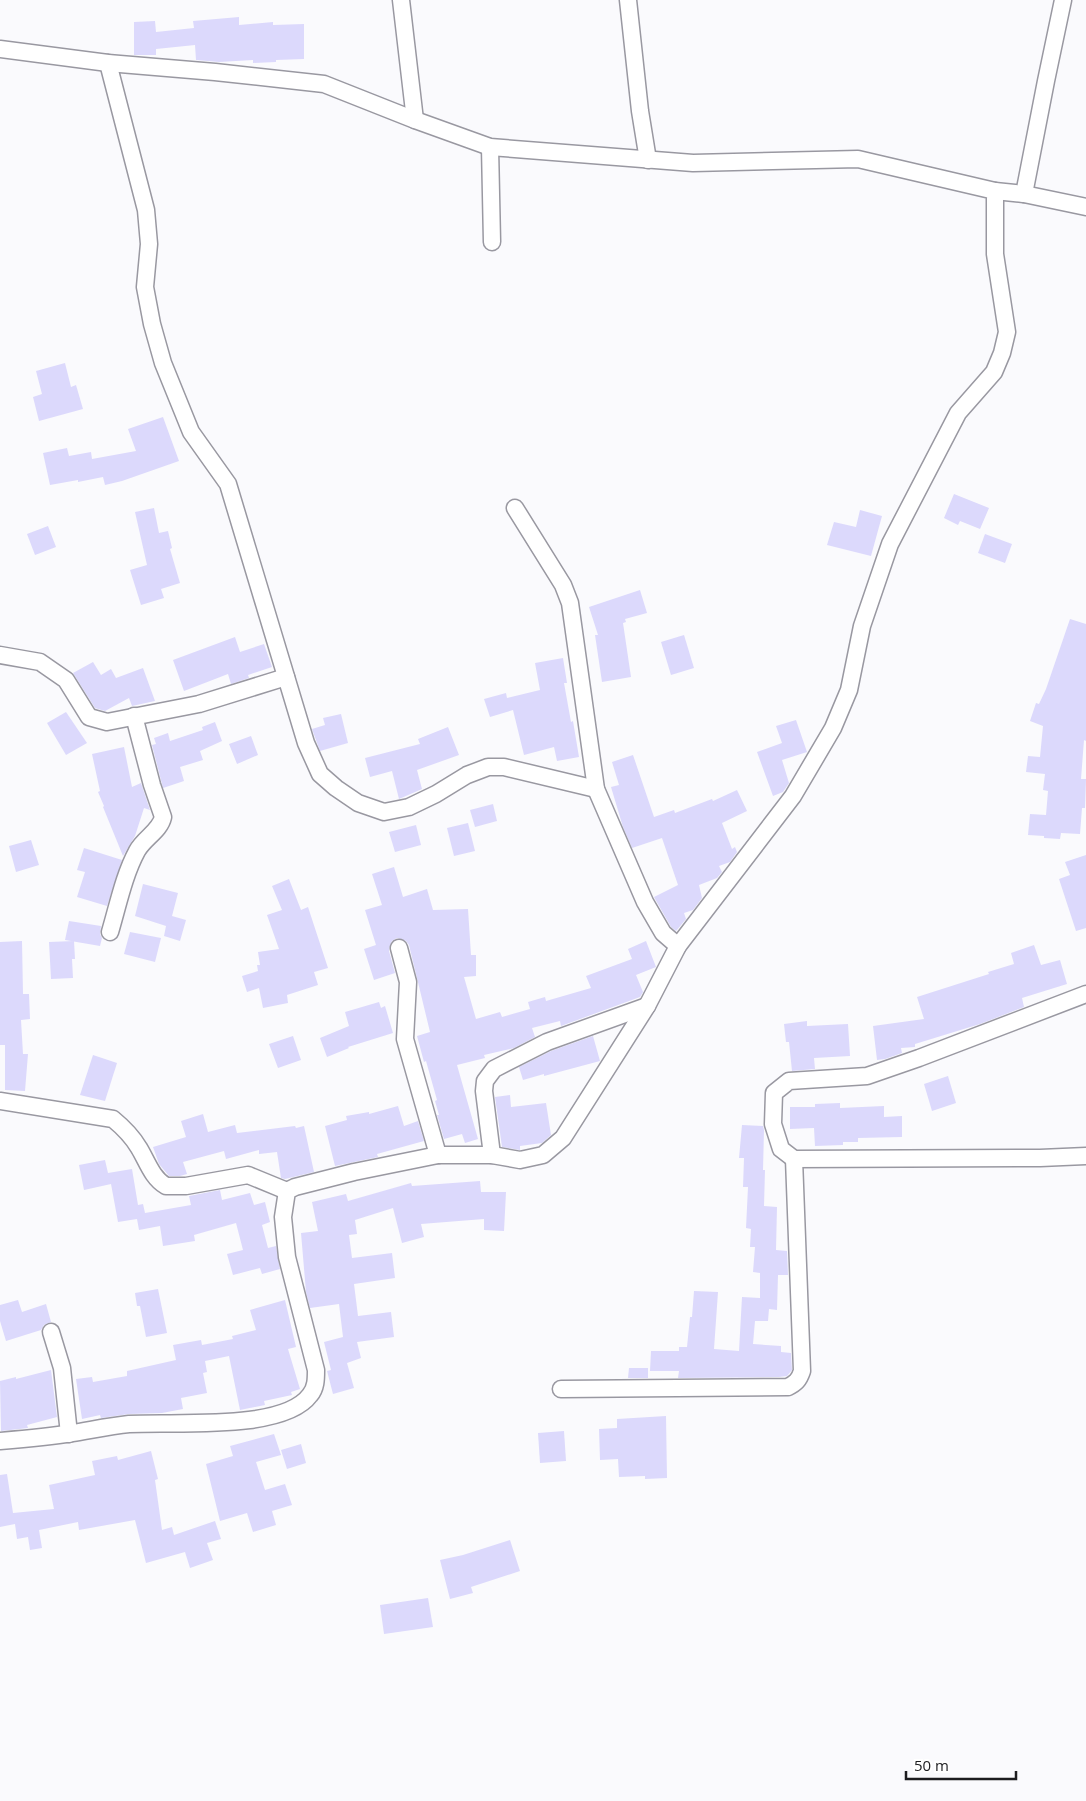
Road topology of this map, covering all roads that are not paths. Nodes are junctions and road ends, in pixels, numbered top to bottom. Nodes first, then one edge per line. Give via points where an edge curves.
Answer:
1 (401, 0) edge
2 (628, 0) edge
3 (1064, 0) edge
4 (0, 48) edge
5 (108, 62) junction
6 (415, 120) junction
7 (490, 147) junction
8 (648, 160) junction
9 (995, 191) junction
10 (1024, 194) junction
11 (1086, 207) edge
12 (492, 242) dead end
13 (515, 508) dead end
14 (0, 656) edge
15 (286, 676) junction
16 (134, 716) junction
17 (596, 789) junction
18 (110, 932) dead end
19 (678, 946) junction
20 (399, 948) dead end
21 (1086, 994) edge
22 (647, 1006) junction
23 (0, 1101) edge
24 (438, 1155) junction
25 (492, 1156) junction
26 (1086, 1156) edge
27 (794, 1158) junction
28 (287, 1191) junction
29 (52, 1332) dead end
30 (561, 1389) dead end
31 (69, 1434) junction
32 (0, 1442) edge

1 - 6 street
2 - 8 street
3 - 10 street
4 - 5 street
5 - 6 street via 324,84
5 - 15 street via 146,210 145,287 163,363 191,432 228,484
6 - 7 street
7 - 8 street
7 - 12 street
8 - 9 street via 693,163 858,159
9 - 10 street
9 - 19 street via 995,254 1007,332 1002,353 994,372 958,413 890,544 862,626 849,690 833,728 793,796
10 - 11 street
13 - 17 street via 570,603
14 - 16 street via 40,662 66,680 89,717 107,722
15 - 16 street via 199,704
15 - 17 street via 306,743 320,774 358,803 384,812 409,807 488,767 504,767
16 - 18 street via 163,817 138,850
17 - 19 street via 645,902 663,934
19 - 22 street
20 - 24 street via 408,982 405,1039
21 - 27 street via 867,1076 789,1081 774,1093 772,1124 781,1150
22 - 25 street via 564,1138 543,1154 520,1160
22 - 25 street via 547,1042 494,1069 485,1081 484,1091
23 - 28 street via 113,1119 127,1130 157,1180 166,1186 248,1176
24 - 25 street
24 - 28 street via 354,1172
26 - 27 street
27 - 30 street via 802,1371 796,1383 788,1387
28 - 31 street via 283,1217 287,1256 316,1370 316,1384 310,1395 300,1405 257,1419 196,1424 129,1424
29 - 31 street via 62,1368
31 - 32 street

